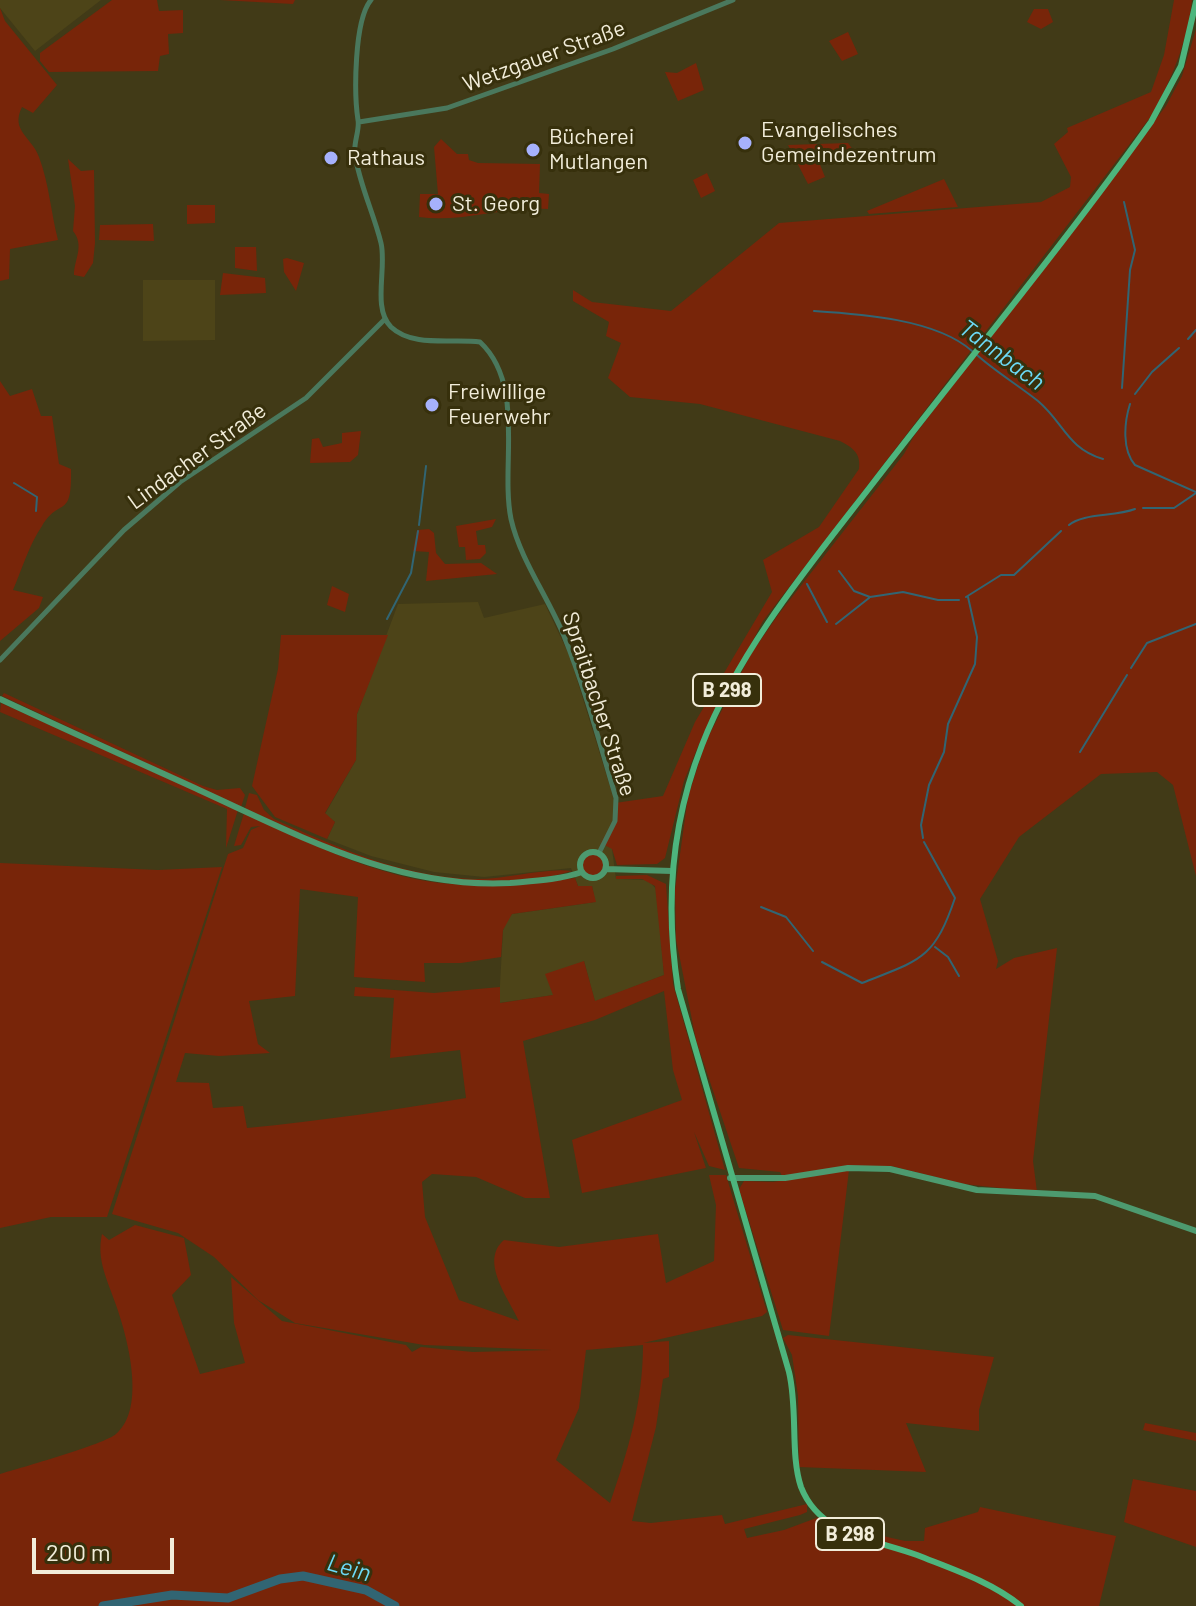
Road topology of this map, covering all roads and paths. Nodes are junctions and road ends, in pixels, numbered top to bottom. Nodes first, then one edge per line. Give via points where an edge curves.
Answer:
1 (371, 0) edge
2 (733, 0) edge
3 (1196, 2) edge
4 (359, 122) junction
5 (385, 319) junction
6 (0, 660) edge
7 (0, 699) edge
8 (599, 853) junction
9 (606, 869) junction
10 (672, 871) junction
11 (582, 872) junction
12 (730, 1178) junction
13 (1196, 1231) edge
14 (1021, 1606) edge

1 - 4 street via 364,14 355,92
2 - 4 street, Wetzgauer Straße via 447,108
3 - 10 main road, B 298 via 1191,36 1173,86 1122,161 846,517 729,687 701,745 682,807
4 - 5 street via 355,152 382,246
5 - 6 street, Lindacher Straße via 306,398 193,473 124,530
5 - 8 street, Spraitbacher Straße via 413,338 480,342 500,379 510,430 511,518 569,649 616,798 615,821
7 - 11 main road via 384,870 476,884
8 - 9 main road
8 - 11 main road via 585,854
9 - 10 main road
9 - 11 main road via 593,878
10 - 12 main road, B 298 via 671,938 678,989
12 - 13 main road via 890,1169 977,1190 1095,1196
12 - 14 main road, B 298 via 794,1392 796,1467 812,1507 847,1533 930,1561

